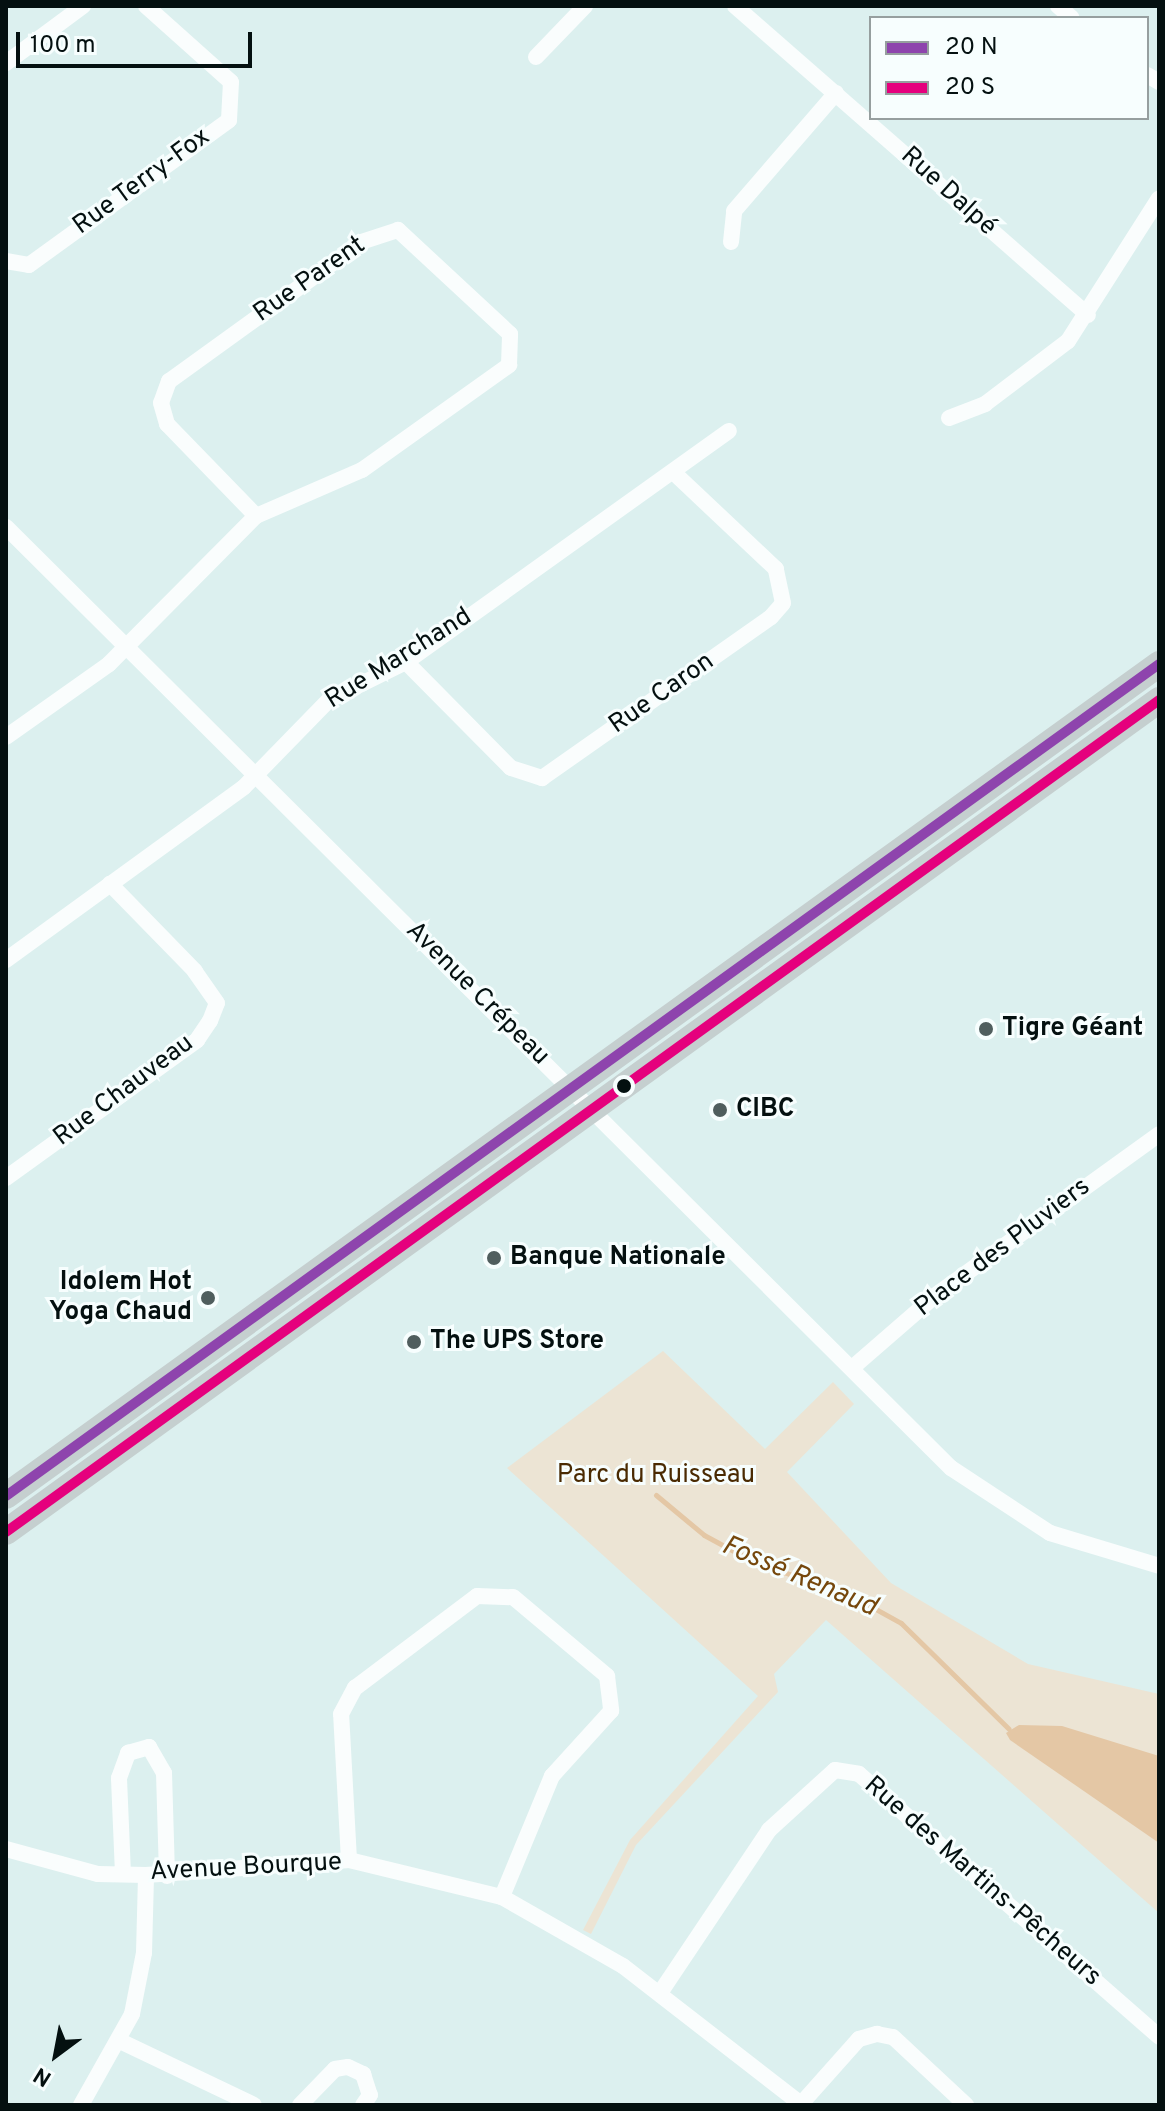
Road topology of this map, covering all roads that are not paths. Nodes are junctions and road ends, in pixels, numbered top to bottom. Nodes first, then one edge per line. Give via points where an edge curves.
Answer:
1 (83, 6) edge
2 (146, 6) edge
3 (585, 6) edge
4 (735, 6) edge
5 (536, 57) dead end
6 (6, 63) edge
7 (836, 93) junction
8 (1159, 198) edge
9 (731, 242) dead end
10 (6, 261) edge
11 (1088, 315) junction
12 (949, 418) dead end
13 (729, 431) dead end
14 (673, 472) junction
15 (256, 516) junction
16 (6, 527) edge
17 (127, 645) junction
18 (406, 662) junction
19 (1159, 664) edge
20 (1159, 700) edge
21 (6, 737) edge
22 (256, 772) junction
23 (110, 884) junction
24 (6, 960) edge
25 (570, 1089) junction
26 (591, 1110) junction
27 (1159, 1134) edge
28 (6, 1178) edge
29 (192, 1363) junction
30 (852, 1368) junction
31 (208, 1385) junction
32 (6, 1496) edge
33 (6, 1532) edge
34 (1159, 1566) edge
35 (6, 1849) edge
36 (349, 1860) junction
37 (123, 1874) junction
38 (146, 1875) junction
39 (167, 1876) junction
40 (502, 1897) junction
41 (660, 1993) junction
42 (1159, 2037) edge
43 (122, 2042) junction
44 (81, 2105) edge
45 (254, 2105) edge
46 (300, 2105) edge
47 (363, 2105) edge
48 (802, 2105) edge
49 (966, 2105) edge

1 - 6 street
2 - 10 street, Rue Terry-Fox via 231,82 229,120 29,265
3 - 5 street
4 - 7 street, Rue Dalpé
7 - 9 street via 734,211
7 - 11 street, Rue Dalpé
8 - 11 street
11 - 12 street via 1042,363 985,404
13 - 14 street, Rue Marchand
14 - 18 street, Rue Marchand
14 - 18 street, Rue Caron via 776,569 783,603 758,626 542,778 511,768
15 - 15 street, Rue Parent via 362,470 509,365 510,334 398,230 362,242 169,381 161,403 167,424
15 - 17 street, Rue Parent
16 - 17 street, Avenue Crépeau
17 - 21 street, Rue Parent
17 - 22 street, Avenue Crépeau
18 - 22 street, Rue Marchand via 329,700
19 - 25 main road
20 - 26 main road
22 - 23 street, Rue Marchand
22 - 25 street, Avenue Crépeau
23 - 24 street, Rue Marchand
23 - 28 street, Rue Chauveau via 195,971 217,1003 197,1040
25 - 26 street, Avenue Crépeau
25 - 29 main road
26 - 30 street, Avenue Crépeau
26 - 31 main road
27 - 30 street, Place des Pluviers via 936,1295
29 - 31 main road
29 - 32 main road
30 - 34 street, Avenue Crépeau via 973,1487 1050,1533
31 - 33 main road
35 - 37 street, Avenue Bourque
36 - 39 street, Avenue Bourque
36 - 40 street, Avenue Bourque
36 - 40 street via 341,1714 355,1688 477,1596 513,1597 607,1676 611,1711 552,1776
37 - 38 street, Avenue Bourque
37 - 39 street via 119,1778 128,1753 149,1747 164,1773
38 - 39 street, Avenue Bourque
38 - 43 street via 144,1953
40 - 41 street, Avenue Bourque via 586,1941
41 - 42 street, Rue des Martins-Pêcheurs via 769,1830 835,1770 859,1774
41 - 48 street, Avenue Bourque
43 - 44 street
43 - 45 street
46 - 47 street via 335,2069 348,2067 363,2074 370,2095
48 - 49 street via 859,2039 877,2034 893,2037

